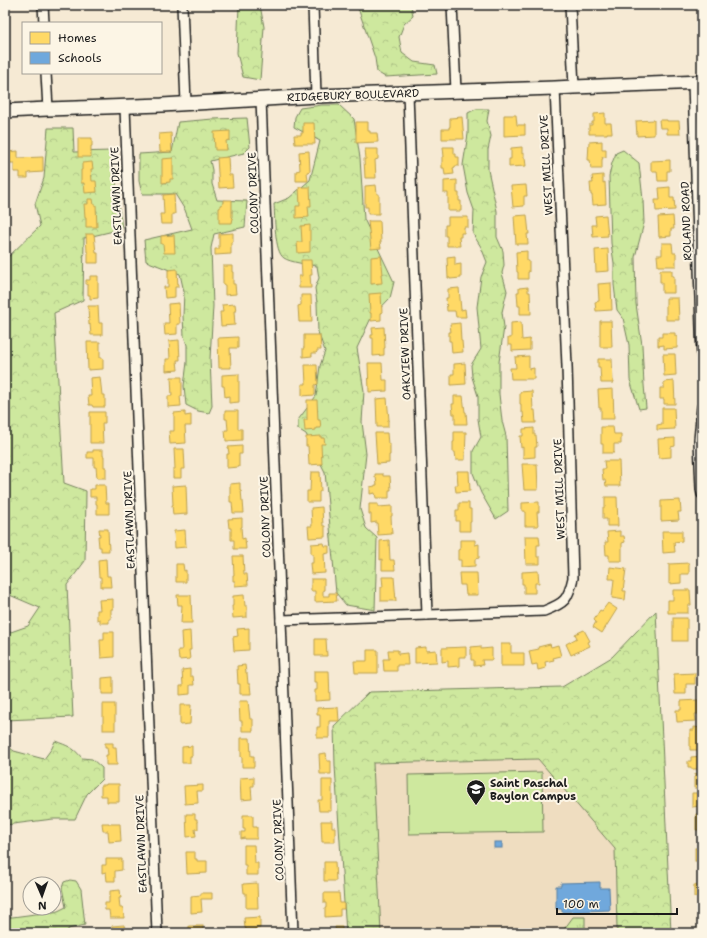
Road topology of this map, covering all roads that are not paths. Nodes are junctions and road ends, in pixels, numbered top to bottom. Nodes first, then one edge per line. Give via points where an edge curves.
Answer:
1 (44, 5) edge
2 (182, 5) edge
3 (313, 5) edge
4 (452, 5) edge
5 (570, 5) edge
6 (44, 22) edge
7 (46, 74) edge
8 (698, 83) edge
9 (574, 87) junction
10 (555, 88) junction
11 (456, 91) junction
12 (408, 93) junction
13 (316, 96) junction
14 (261, 99) junction
15 (186, 103) junction
16 (125, 106) junction
17 (48, 109) junction
18 (5, 112) edge
19 (702, 359) edge
20 (702, 407) edge
21 (702, 494) edge
22 (427, 615) junction
23 (281, 620) junction
24 (157, 933) edge
25 (293, 933) edge

1 - 6 street
2 - 15 street
3 - 13 street
4 - 11 street
5 - 9 street
7 - 17 street
8 - 9 street, RIDGEBURY BOULEVARD
8 - 19 street, ROLAND ROAD
9 - 10 street, RIDGEBURY BOULEVARD
10 - 11 street, RIDGEBURY BOULEVARD
10 - 22 street, WEST MILL DRIVE via 567,368 573,578 571,589 559,605 544,611
11 - 12 street, RIDGEBURY BOULEVARD
12 - 13 street, RIDGEBURY BOULEVARD
12 - 22 street, OAKVIEW DRIVE
13 - 14 street, RIDGEBURY BOULEVARD
14 - 15 street, RIDGEBURY BOULEVARD
14 - 23 street, COLONY DRIVE
15 - 16 street, RIDGEBURY BOULEVARD
16 - 17 street, RIDGEBURY BOULEVARD
16 - 24 street, EASTLAWN DRIVE
17 - 18 street, RIDGEBURY BOULEVARD
20 - 21 street via 699,440
22 - 23 street, WEST MILL DRIVE
23 - 25 street, COLONY DRIVE

